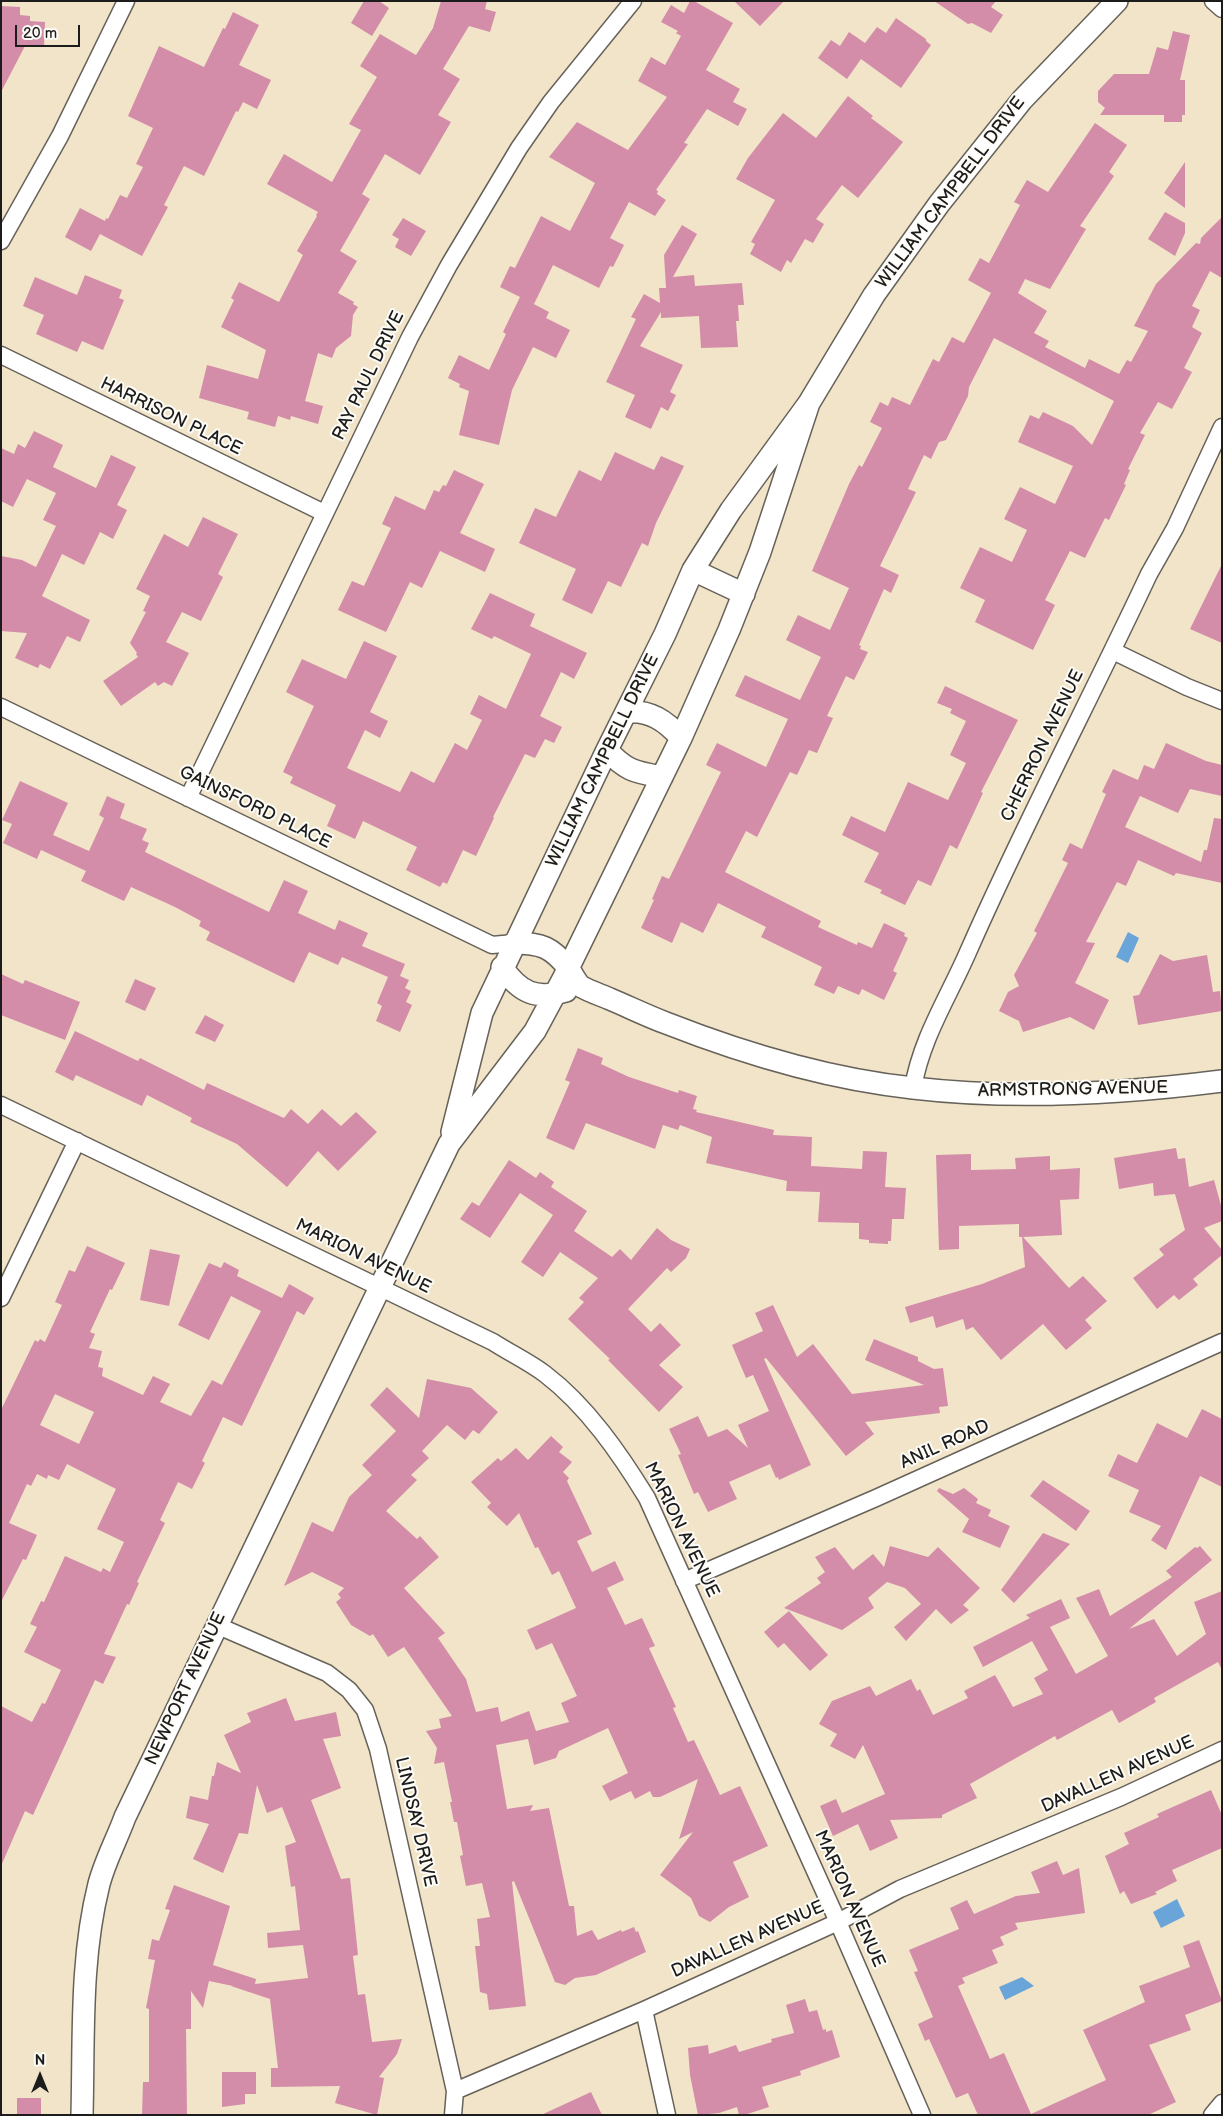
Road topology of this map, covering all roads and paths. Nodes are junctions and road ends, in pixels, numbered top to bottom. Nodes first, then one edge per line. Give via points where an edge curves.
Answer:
1 (126, 1) edge
2 (1117, 1) edge
3 (1213, 1) edge
4 (628, 3) edge
5 (1222, 9) edge
6 (1, 242) edge
7 (1, 355) edge
8 (809, 403) junction
9 (1222, 427) edge
10 (324, 513) junction
11 (693, 570) junction
12 (744, 594) junction
13 (1113, 651) junction
14 (1222, 701) edge
15 (1, 707) edge
16 (627, 712) junction
17 (681, 738) junction
18 (607, 750) junction
19 (662, 777) junction
20 (188, 798) junction
21 (514, 943) junction
22 (492, 945) junction
23 (502, 967) junction
24 (568, 968) junction
25 (581, 986) junction
26 (556, 994) junction
27 (1222, 1081) edge
28 (913, 1088) junction
29 (1, 1105) edge
30 (77, 1141) junction
31 (449, 1144) junction
32 (380, 1287) junction
33 (1, 1298) edge
34 (1222, 1342) edge
35 (684, 1581) junction
36 (216, 1625) junction
37 (1222, 1750) edge
38 (838, 1922) junction
39 (644, 2010) junction
40 (455, 2091) junction
41 (1222, 2103) edge
42 (82, 2115) edge
43 (453, 2115) edge
44 (667, 2115) edge
45 (922, 2115) edge
46 (1212, 2115) edge

1 - 6 street via 60,136
2 - 8 street, WILLIAM CAMPBELL DRIVE via 1022,100 966,168 874,295
3 - 5 street
4 - 10 street, RAY PAUL DRIVE via 551,102 499,181 410,337
7 - 10 street, HARRISON PLACE
8 - 11 street, WILLIAM CAMPBELL DRIVE via 731,510
8 - 12 street, WILLIAM CAMPBELL DRIVE
9 - 13 street, CHERRON AVENUE
10 - 20 street, RAY PAUL DRIVE
11 - 12 street
11 - 16 street, WILLIAM CAMPBELL DRIVE
12 - 17 street, WILLIAM CAMPBELL DRIVE
13 - 14 street
13 - 28 street, CHERRON AVENUE via 1002,874 926,1038
15 - 20 street, GAINSFORD PLACE
16 - 17 street via 636,711 658,718
16 - 18 street, WILLIAM CAMPBELL DRIVE
17 - 19 street, WILLIAM CAMPBELL DRIVE
18 - 19 street via 627,769
18 - 21 street, WILLIAM CAMPBELL DRIVE
19 - 24 street, WILLIAM CAMPBELL DRIVE
20 - 22 street, GAINSFORD PLACE
21 - 22 street
21 - 23 street, WILLIAM CAMPBELL DRIVE
21 - 24 street via 544,946
22 - 23 street
23 - 26 street via 523,991
23 - 31 street, WILLIAM CAMPBELL DRIVE via 482,1013
24 - 25 street
24 - 26 street, WILLIAM CAMPBELL DRIVE
25 - 26 street
25 - 28 street, ARMSTRONG AVENUE via 664,1023 736,1048 850,1078
26 - 31 street, WILLIAM CAMPBELL DRIVE via 535,1031
27 - 28 street, ARMSTRONG AVENUE via 1167,1088 1033,1094
29 - 30 street, MARION AVENUE
30 - 32 street, MARION AVENUE
30 - 33 street
31 - 32 street, WILLIAM CAMPBELL DRIVE
32 - 35 street, MARION AVENUE via 493,1342 545,1374 583,1411 620,1455 647,1498
32 - 36 street, NEWPORT AVENUE
34 - 35 street, ANIL ROAD
35 - 38 street, MARION AVENUE
36 - 40 street, LINDSAY DRIVE via 327,1673 349,1690 365,1710 378,1749
36 - 42 street, NEWPORT AVENUE via 125,1817 99,1883 85,1989
37 - 38 street, DAVALLEN AVENUE via 1121,1797 900,1889
38 - 39 street, DAVALLEN AVENUE
38 - 45 street, MARION AVENUE
39 - 40 street, DAVALLEN AVENUE
39 - 44 street
40 - 43 street, LINDSAY DRIVE
41 - 46 street

